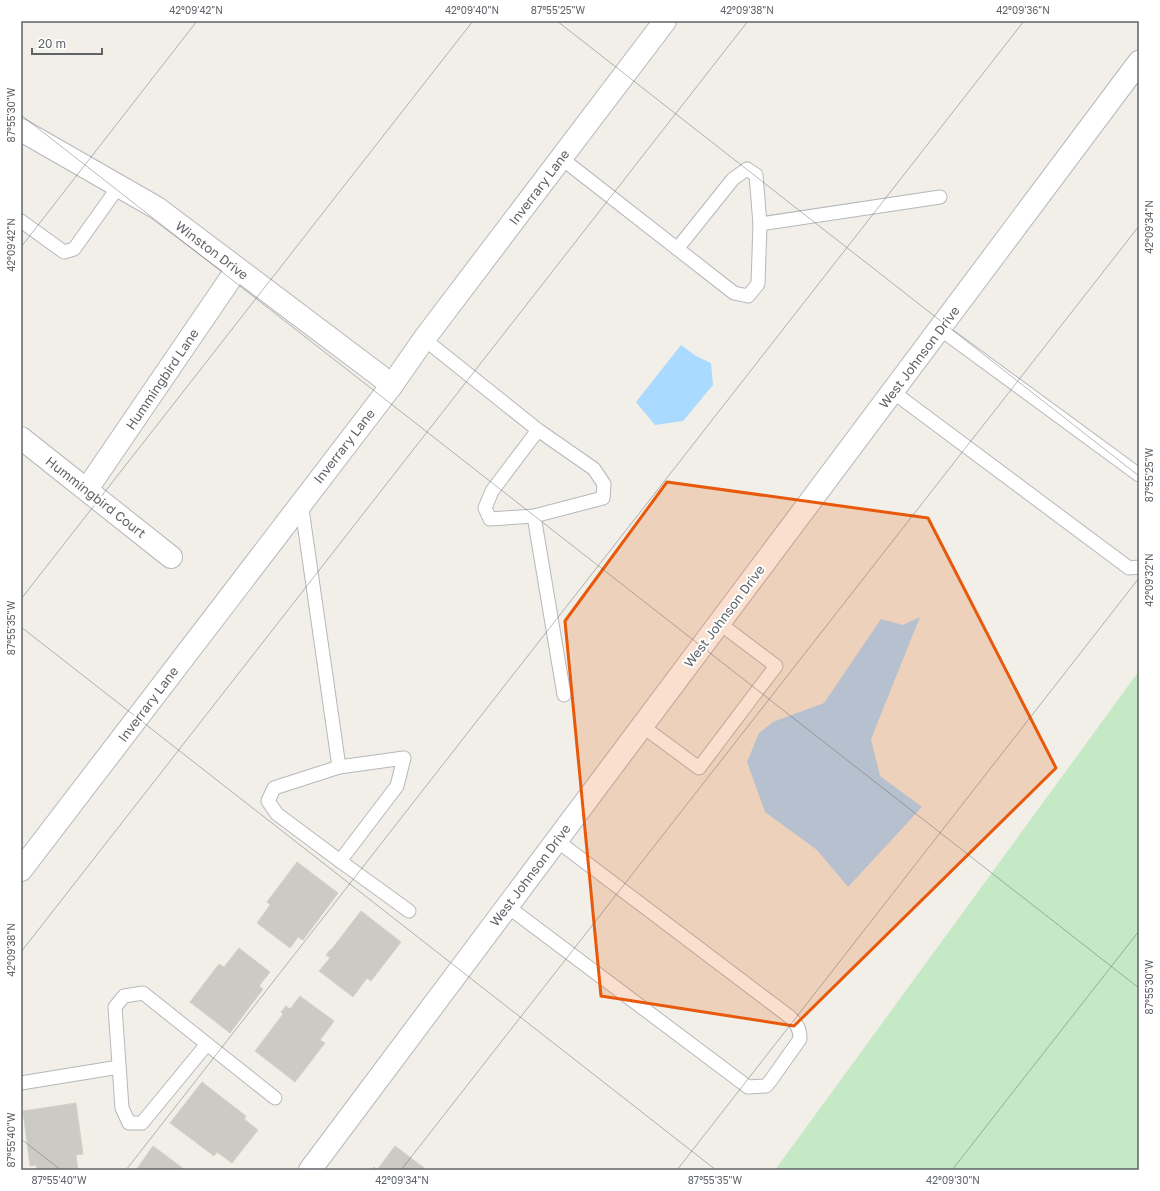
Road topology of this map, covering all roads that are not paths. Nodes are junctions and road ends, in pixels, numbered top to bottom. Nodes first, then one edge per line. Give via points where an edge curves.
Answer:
1 (665, 21) edge
2 (1139, 62) edge
3 (21, 130) edge
4 (561, 158) junction
5 (119, 186) junction
6 (940, 198) dead end
7 (21, 221) edge
8 (760, 224) junction
9 (677, 249) junction
10 (237, 269) junction
11 (940, 329) junction
12 (424, 339) junction
13 (392, 385) junction
14 (893, 392) junction
15 (538, 430) junction
16 (21, 438) edge
17 (1139, 475) edge
18 (87, 489) junction
19 (301, 502) junction
20 (534, 516) junction
21 (171, 556) dead end
22 (1139, 567) edge
23 (719, 623) junction
24 (564, 695) dead end
25 (642, 726) junction
26 (339, 767) junction
27 (556, 840) junction
28 (340, 860) junction
29 (21, 870) edge
30 (507, 906) junction
31 (409, 911) dead end
32 (207, 1044) junction
33 (119, 1067) junction
34 (21, 1083) edge
35 (275, 1098) dead end
36 (310, 1170) edge

1 - 4 street, Inverrary Lane
2 - 11 street, West Johnson Drive
3 - 5 street, Winston Drive
4 - 9 lane
4 - 12 street, Inverrary Lane
5 - 7 lane via 74,249 64,252
5 - 10 street, Winston Drive via 157,208
6 - 8 lane
8 - 9 lane via 758,284 748,296 734,293
8 - 9 lane via 756,175 746,169 733,179
10 - 13 street, Winston Drive
10 - 18 street, Hummingbird Lane
11 - 14 street, West Johnson Drive
11 - 17 lane
12 - 13 street, Inverrary Lane
12 - 15 lane
13 - 19 street, Inverrary Lane
14 - 22 lane via 1129,568
14 - 23 street, West Johnson Drive
15 - 20 lane via 492,491 485,508 490,519
15 - 20 lane via 594,469 604,484 603,498
16 - 18 street, Hummingbird Court
18 - 21 street, Hummingbird Court
19 - 26 lane
19 - 29 street, Inverrary Lane
20 - 24 lane
23 - 25 street, West Johnson Drive
23 - 25 lane via 776,666 699,768
25 - 27 street, West Johnson Drive
26 - 28 lane via 274,788 268,801 277,814
26 - 28 lane via 404,758 397,786
27 - 30 street, West Johnson Drive
27 - 30 lane via 797,1024 800,1039 771,1080 766,1086 748,1087
28 - 31 lane
30 - 36 street, West Johnson Drive
32 - 33 lane via 142,1123 129,1123 122,1108
32 - 33 lane via 143,993 124,996 115,1007
32 - 35 lane
33 - 34 lane

